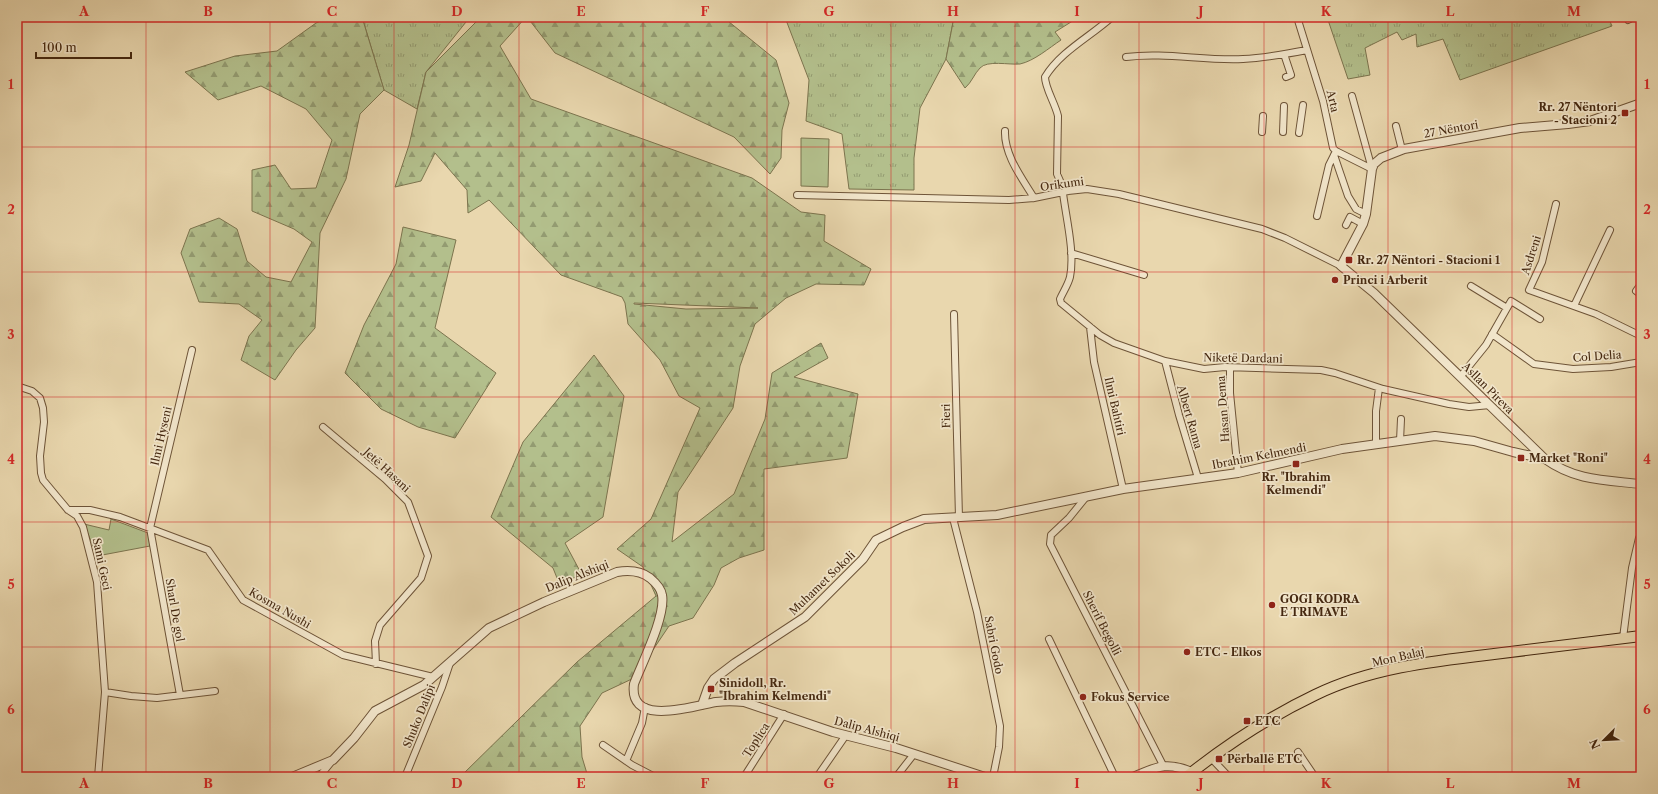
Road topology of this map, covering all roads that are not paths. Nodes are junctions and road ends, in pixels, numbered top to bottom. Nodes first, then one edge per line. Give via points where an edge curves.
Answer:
1 (1112, 17) edge
2 (1297, 17) edge
3 (1307, 50) junction
4 (1284, 54) junction
5 (1126, 57) dead end
6 (1286, 77) dead end
7 (1352, 96) dead end
8 (1641, 103) edge
9 (1303, 105) dead end
10 (1284, 106) dead end
11 (1263, 116) dead end
12 (1396, 126) dead end
13 (1005, 131) dead end
14 (1262, 132) dead end
15 (1283, 132) dead end
16 (1299, 133) dead end
17 (1402, 150) junction
18 (1335, 153) junction
19 (1372, 169) junction
20 (1065, 192) junction
21 (797, 195) dead end
22 (1034, 198) junction
23 (1556, 204) dead end
24 (1366, 214) junction
25 (1317, 216) dead end
26 (1363, 224) junction
27 (1346, 225) dead end
28 (1610, 230) dead end
29 (1071, 253) junction
30 (1341, 266) junction
31 (1144, 275) dead end
32 (1641, 284) edge
33 (1471, 286) dead end
34 (1641, 295) edge
35 (1574, 306) junction
36 (1507, 308) junction
37 (954, 314) dead end
38 (1540, 319) dead end
39 (1090, 327) junction
40 (1492, 334) junction
41 (1641, 336) edge
42 (192, 350) dead end
43 (1165, 361) junction
44 (1641, 362) edge
45 (1230, 368) junction
46 (1461, 376) junction
47 (17, 386) edge
48 (1379, 388) junction
49 (1490, 405) junction
50 (1401, 419) dead end
51 (323, 427) dead end
52 (1400, 441) junction
53 (1376, 444) junction
54 (1545, 459) junction
55 (1238, 474) junction
56 (1198, 478) junction
57 (1641, 484) edge
58 (1123, 489) junction
59 (1086, 497) junction
60 (68, 510) junction
61 (956, 518) junction
62 (150, 528) junction
63 (1641, 532) edge
64 (1640, 538) edge
65 (1641, 636) edge
66 (1622, 638) junction
67 (1048, 639) dead end
68 (450, 662) junction
69 (376, 664) junction
70 (433, 677) junction
71 (215, 691) dead end
72 (105, 692) junction
73 (180, 695) junction
74 (702, 705) junction
75 (645, 707) junction
76 (784, 714) junction
77 (846, 735) junction
78 (603, 745) dead end
79 (1298, 752) dead end
80 (914, 754) junction
81 (1211, 758) junction
82 (333, 760) junction
83 (626, 761) junction
84 (1163, 765) junction
85 (1189, 774) edge
86 (98, 777) edge
87 (292, 777) edge
88 (319, 777) edge
89 (405, 777) edge
90 (655, 777) edge
91 (744, 777) edge
92 (817, 777) edge
93 (896, 777) edge
94 (985, 777) edge
95 (993, 777) edge
96 (1115, 777) edge
97 (1133, 777) edge
98 (1229, 777) edge
99 (1315, 777) edge

1 - 20 street via 1074,45 1045,77 1058,116 1057,174
2 - 3 street, Arta
3 - 4 street
3 - 18 street, Arta via 1323,101
4 - 5 street via 1243,59 1157,55
4 - 6 street via 1291,75
7 - 19 street
8 - 17 street, 27 Nëntori via 1590,121 1520,128
9 - 16 street
10 - 15 street
11 - 14 street
12 - 17 street
13 - 22 street via 1004,141 1008,153
17 - 19 street, 27 Nëntori via 1381,158
18 - 19 street
18 - 24 street, Arta via 1348,196 1356,209
18 - 25 street via 1329,165
19 - 24 street
20 - 22 street, Orikumi
20 - 29 street
20 - 30 street, Orikumi via 1087,189 1118,194 1262,229
21 - 22 street, Orikumi via 1009,200
23 - 35 street, Asdreni via 1542,262 1529,290
24 - 26 street
26 - 27 street via 1350,217
26 - 30 street
28 - 35 street
29 - 31 street
29 - 39 street, Niketë Dardani via 1070,276 1060,299 1061,303
30 - 46 street, Asllan Pireva via 1374,293
32 - 34 street via 1636,292
33 - 36 street
35 - 41 street, Asdreni via 1615,322
36 - 38 street via 1512,301
36 - 40 street
37 - 61 street, Fieri
39 - 43 street, Niketë Dardani via 1114,343
39 - 58 street, Ilmi Bahtiri via 1094,362
40 - 44 street, Col Delia via 1534,364 1586,369
40 - 46 street
42 - 62 street, Ilmi Hyseni
43 - 45 street, Niketë Dardani via 1204,369
43 - 56 street, Albert Rama
45 - 48 street, Niketë Dardani via 1321,370
45 - 55 street, Hasan Dema
46 - 49 street, Asllan Pireva
47 - 60 street, Sami Geci via 32,391 40,398 44,422 41,473 43,480
48 - 49 street, Niketë Dardani via 1460,406
48 - 53 street
49 - 54 street, Asllan Pireva
50 - 52 street
51 - 69 street, Jetë Hasani via 385,479 408,502 428,556 421,578 380,625 375,641
52 - 53 street, Ibrahim Kelmendi
52 - 54 street, Ibrahim Kelmendi via 1446,436 1486,443
53 - 55 street, Ibrahim Kelmendi via 1332,451
54 - 57 street, Asllan Pireva via 1562,470 1579,476
55 - 56 street, Ibrahim Kelmendi
56 - 58 street, Ibrahim Kelmendi
58 - 59 street, Ibrahim Kelmendi
59 - 61 street, Ibrahim Kelmendi via 997,515
59 - 84 street, Sherif Begolli via 1051,536 1050,544
60 - 62 street, Kosma Nushi via 90,510
60 - 72 street, Sami Geci via 78,516 83,527 97,582
61 - 74 street, Muhamet Sokoli via 924,519 876,540 863,559 805,617 714,679
61 - 95 street, Sabri Godo via 1000,726 1000,747
62 - 69 street, Kosma Nushi via 208,550 243,600 343,655
62 - 73 street, Sharl De gol
63 - 64 street
64 - 66 street via 1630,580
65 - 66 main road, Mon Balaj
66 - 81 main road, Mon Balaj via 1429,662 1378,673 1332,688 1295,705 1256,727
67 - 96 street
68 - 70 street, Dalip Alshiqi
68 - 75 street, Dalip Alshiqi via 488,628 617,572 637,572 655,583 663,597 659,622 634,684 635,697
68 - 89 street, Shuko Dalipi
69 - 70 street, Kosma Nushi
70 - 82 street, Dalip Alshiqi via 424,685 375,712
71 - 73 street
72 - 73 street via 157,698
72 - 86 street, Sami Geci
74 - 75 street, Dalip Alshiqi via 671,711
74 - 76 street, Dalip Alshiqi via 744,702
75 - 83 street via 642,723
76 - 77 street, Dalip Alshiqi
76 - 91 street, Toplica
77 - 80 street, Dalip Alshiqi
77 - 92 street
78 - 83 street
79 - 99 street
80 - 93 street
80 - 94 street, Dalip Alshiqi
81 - 85 main road, Mon Balaj
81 - 98 street
82 - 87 street, Dalip Alshiqi
82 - 88 street
83 - 90 street
84 - 85 street via 1182,768
84 - 97 street

